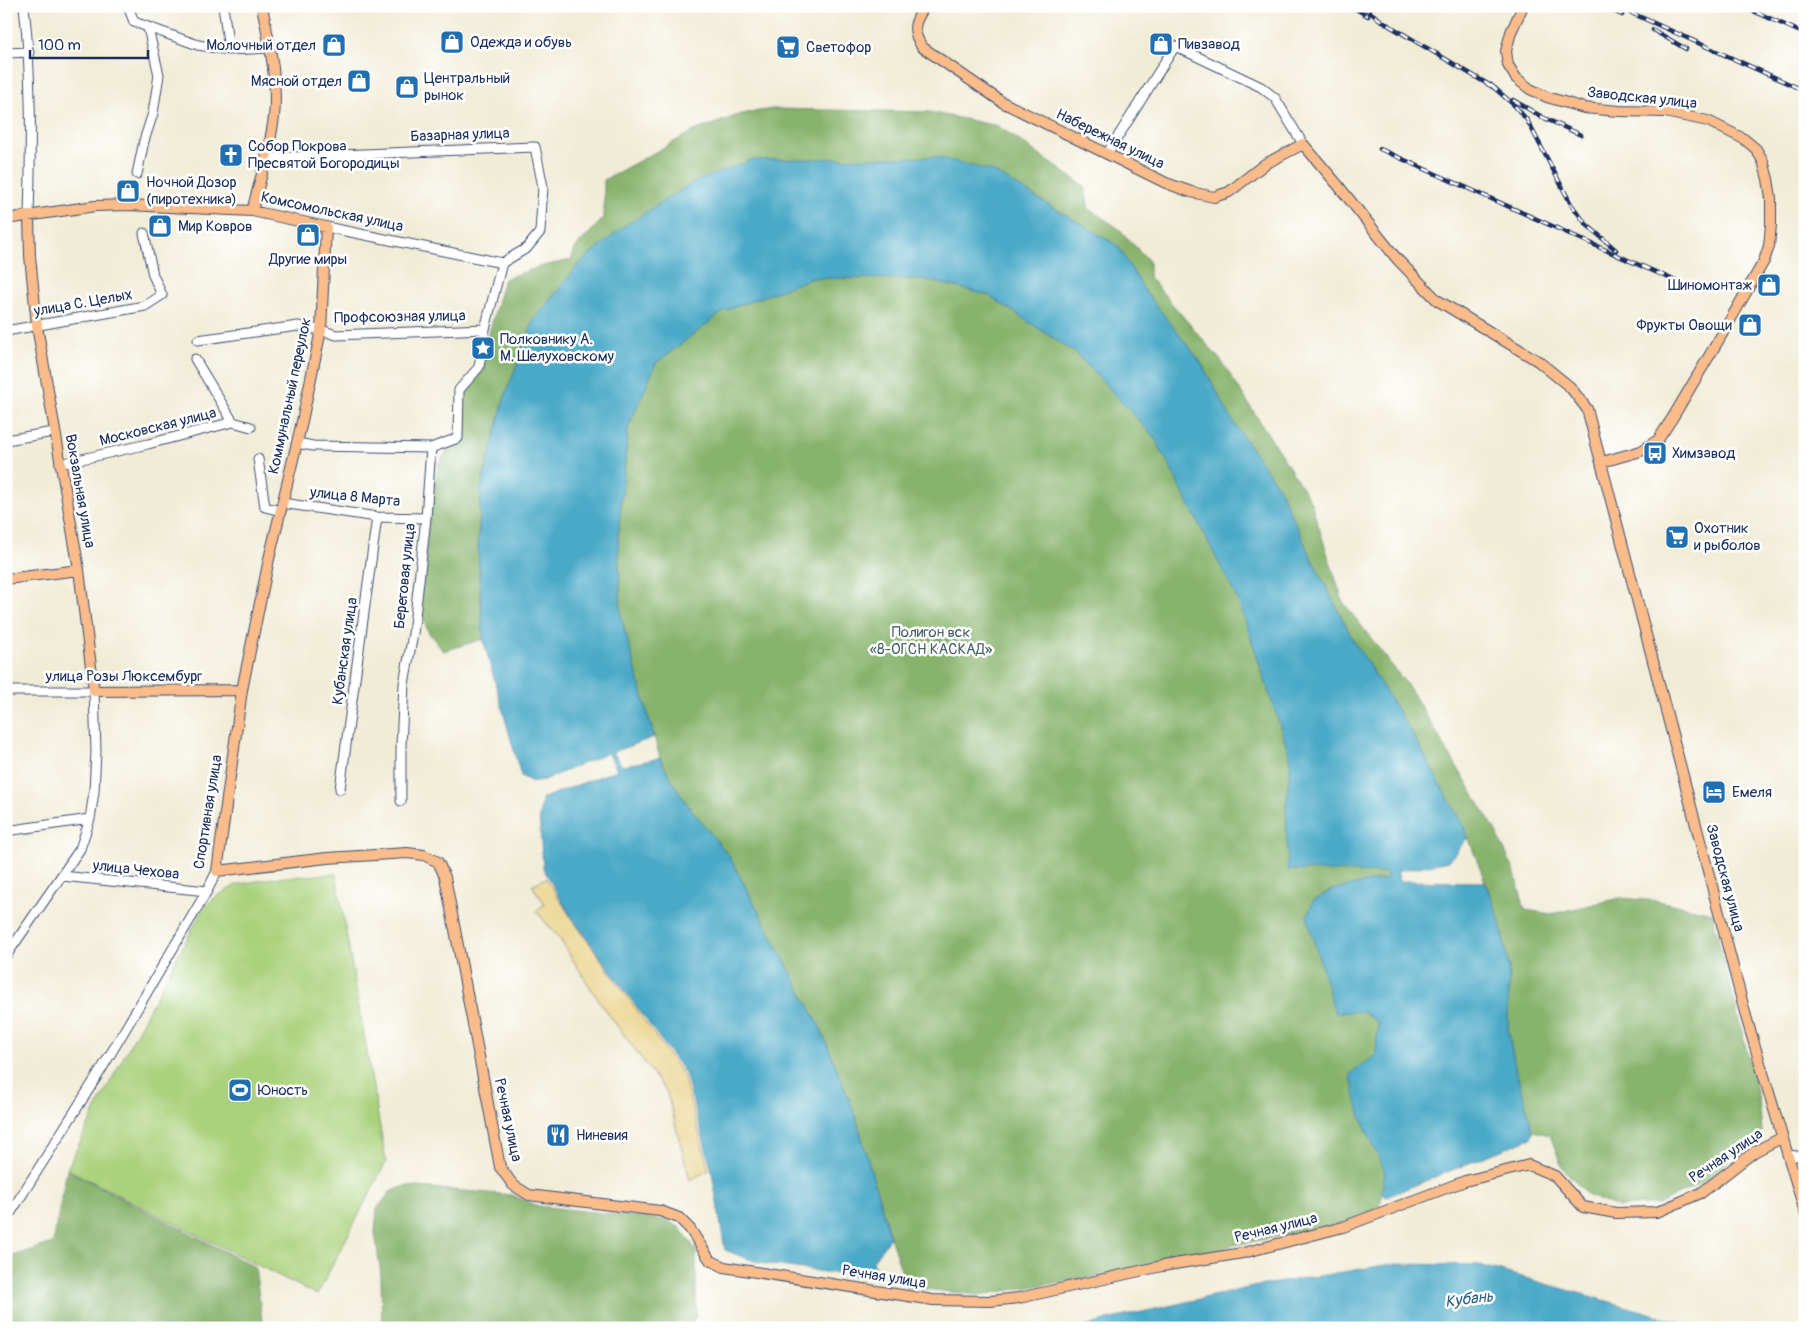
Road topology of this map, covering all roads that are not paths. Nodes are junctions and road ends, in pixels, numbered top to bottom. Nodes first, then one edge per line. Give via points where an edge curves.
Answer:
1 (24, 6) edge
2 (128, 6) edge
3 (223, 6) edge
4 (262, 6) edge
5 (925, 6) edge
6 (1523, 6) edge
7 (148, 28) junction
8 (270, 48) junction
9 (230, 50) junction
10 (29, 52) junction
11 (6, 53) edge
12 (1303, 144) junction
13 (1107, 154) junction
14 (266, 158) junction
15 (136, 174) dead end
16 (252, 211) junction
17 (30, 216) junction
18 (6, 219) edge
19 (326, 227) junction
20 (144, 234) dead end
21 (502, 263) junction
22 (37, 326) junction
23 (485, 329) junction
24 (321, 330) junction
25 (6, 331) edge
26 (198, 340) dead end
27 (195, 359) dead end
28 (233, 422) junction
29 (250, 427) dead end
30 (54, 432) junction
31 (6, 440) edge
32 (297, 443) junction
33 (430, 448) junction
34 (258, 459) dead end
35 (1602, 462) junction
36 (60, 464) junction
37 (281, 507) junction
38 (377, 517) junction
39 (426, 518) junction
40 (79, 570) junction
41 (6, 579) edge
42 (242, 690) junction
43 (94, 691) junction
44 (6, 692) edge
45 (340, 789) dead end
46 (401, 801) dead end
47 (90, 818) junction
48 (6, 831) edge
49 (217, 871) junction
50 (62, 876) junction
51 (207, 891) junction
52 (6, 956) edge
53 (1781, 1138) junction
54 (1788, 1156) junction
55 (1805, 1157) edge
56 (1802, 1190) edge
57 (1805, 1212) edge
58 (6, 1220) edge

1 - 10 street, Вокзальная улица
2 - 7 street via 134,22
3 - 9 street
4 - 8 main road
5 - 13 main road, Набережная улица via 916,18 915,36 922,47 1002,102
6 - 35 main road, Заводская улица via 1506,51 1508,65 1516,78 1530,88 1547,97 1584,108 1665,112 1708,121 1744,139 1756,149 1768,179 1771,225 1764,261 1722,336 1658,440 1641,451
7 - 9 street via 198,45
7 - 15 street via 158,75 153,113
8 - 9 street
8 - 14 main road via 274,116
10 - 11 street
10 - 17 street, Вокзальная улица via 32,131
12 - 13 main road, Набережная улица via 1265,164 1229,192 1214,197 1166,183
12 - 13 street via 1275,98 1261,87 1175,46
12 - 35 main road, Заводская улица via 1397,259 1437,300 1538,361 1570,387 1587,409
14 - 16 main road
14 - 21 street, Базарная улица via 535,147 543,187 540,232 528,248
16 - 17 main road, Комсомольская улица via 128,205
16 - 19 main road, Комсомольская улица
17 - 18 main road, Комсомольская улица
17 - 22 main road, Вокзальная улица via 30,256
19 - 21 street, Комсомольская улица
19 - 24 main road, Коммунальный переулок
20 - 22 street, улица С. Целых via 153,275 162,295 145,306
21 - 23 street
22 - 25 street, улица С. Целых
22 - 30 main road, Вокзальная улица
23 - 24 street, Профсоюзная улица via 336,335
23 - 33 street via 478,368 458,390 458,438
24 - 26 street, Профсоюзная улица via 298,326
24 - 32 main road, Коммунальный переулок
27 - 28 street
28 - 29 street
28 - 36 street, Московская улица
30 - 31 street
30 - 36 main road, Вокзальная улица
32 - 33 street
32 - 37 main road, Коммунальный переулок
33 - 39 street, Береговая улица
34 - 37 street via 265,507
35 - 53 main road, Заводская улица via 1746,1020
36 - 40 main road, Вокзальная улица
37 - 38 street, улица 8 Марта
37 - 42 main road, Спортивная улица
38 - 39 street, улица 8 Марта
38 - 45 street, Кубанская улица
39 - 46 street, Береговая улица via 404,684
40 - 41 main road
40 - 43 main road, Вокзальная улица
42 - 43 main road, улица Розы Люксембург
42 - 49 main road, Спортивная улица
43 - 44 street, улица Розы Люксембург
43 - 47 street, Вокзальная улица via 96,751
47 - 48 street
47 - 50 street, Вокзальная улица via 80,849
49 - 51 street, Спортивная улица
49 - 53 main road, Речная улица via 327,858 407,853 424,855 438,862 446,877 500,1167 513,1186 529,1195 660,1211 679,1218 710,1260 724,1267 933,1300 1019,1298 1162,1266 1243,1253 1343,1227 1465,1181 1529,1165 1555,1176 1583,1206 1616,1213 1657,1212 1701,1193 1754,1152
50 - 51 street, улица Чехова
50 - 52 street, Вокзальная улица
51 - 58 street, Спортивная улица via 101,1070
53 - 54 main road, Заводская улица
54 - 55 street
54 - 56 main road, Заводская улица
56 - 57 main road, Заводская улица

